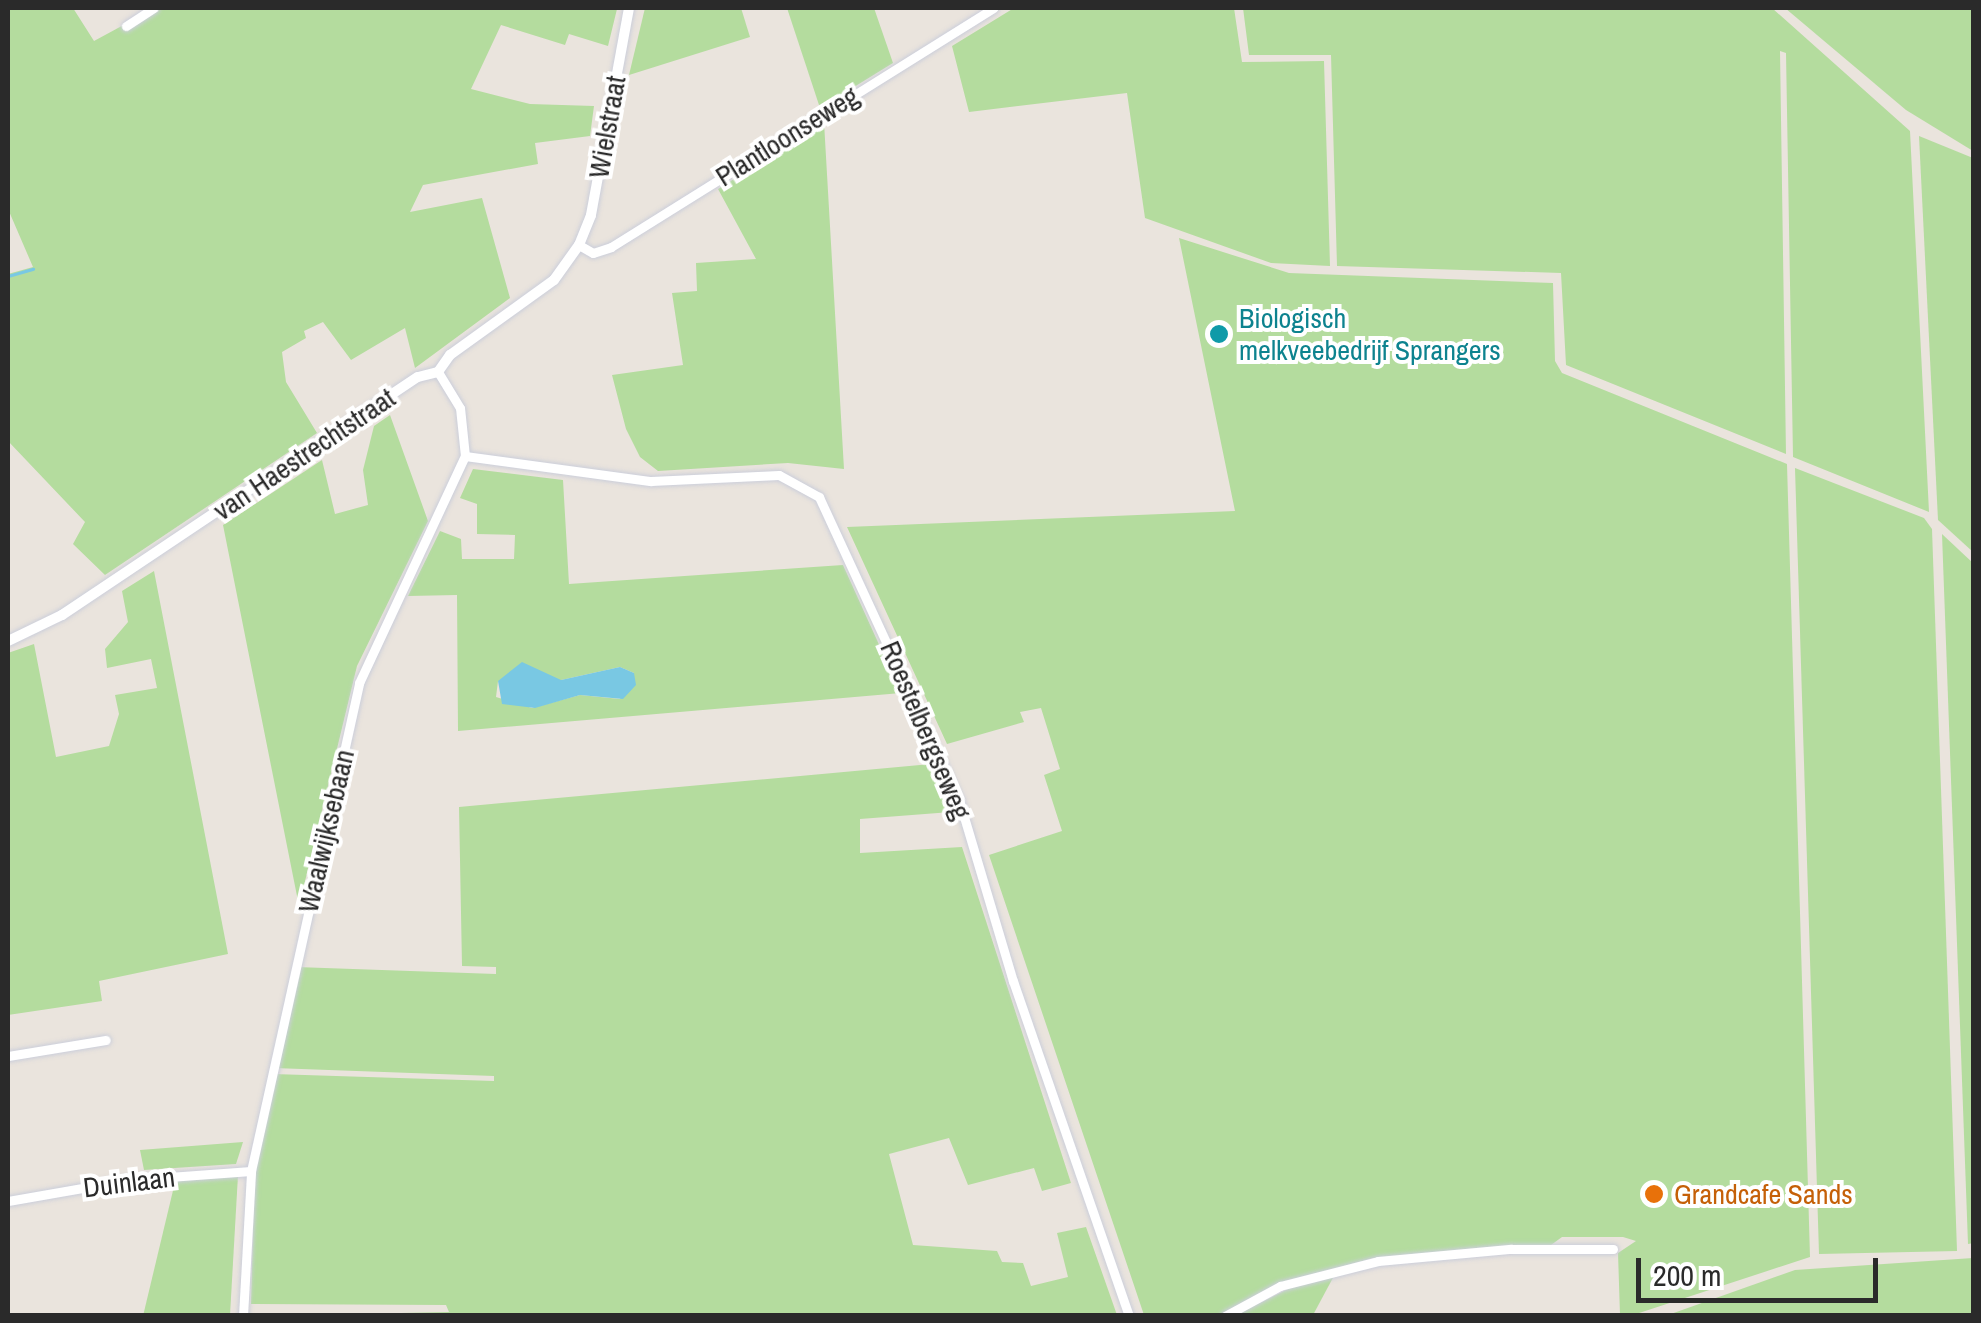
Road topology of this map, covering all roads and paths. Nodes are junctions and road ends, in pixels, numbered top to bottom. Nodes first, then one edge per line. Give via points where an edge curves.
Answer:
1 (154, 8) edge
2 (630, 8) edge
3 (994, 8) edge
4 (126, 26) dead end
5 (579, 245) junction
6 (438, 372) junction
7 (465, 456) junction
8 (8, 641) edge
9 (106, 1040) dead end
10 (8, 1056) edge
11 (252, 1170) junction
12 (8, 1201) edge
13 (1613, 1249) dead end
14 (243, 1316) edge
15 (1129, 1316) edge
16 (1225, 1316) edge

1 - 4 street
2 - 5 street, Wielstraat via 596,195
3 - 5 street, Plantloonseweg via 611,248 593,253
5 - 6 street, van Haestrechtstraat via 545,288 450,355
6 - 7 street via 460,408
6 - 8 street, van Haestrechtstraat via 418,377 62,615
7 - 11 street, Waalwijksebaan via 359,683
7 - 15 street, Roestelbergseweg via 650,480 779,475 820,497 959,800 1013,981
9 - 10 street
11 - 12 street, Duinlaan via 128,1180
11 - 14 street, Waalwijksebaan
13 - 16 street via 1511,1248 1378,1262 1280,1286

